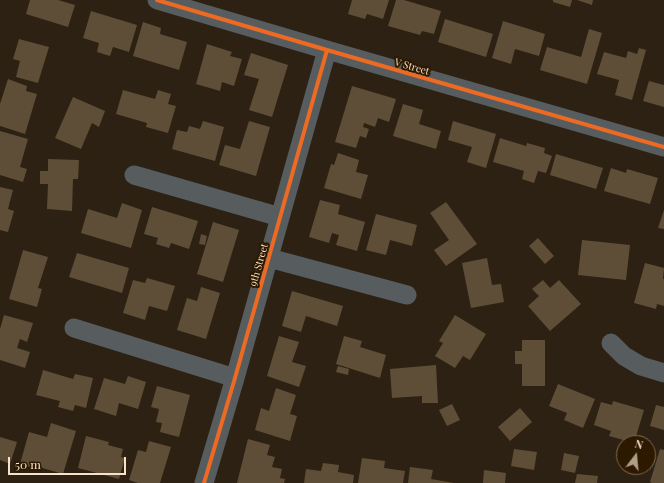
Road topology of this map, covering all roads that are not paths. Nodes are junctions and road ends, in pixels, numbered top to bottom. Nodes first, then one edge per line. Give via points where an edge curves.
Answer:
1 (157, 0) edge
2 (327, 50) junction
3 (664, 147) edge
4 (134, 176) dead end
5 (280, 217) junction
6 (269, 258) junction
7 (407, 295) dead end
8 (74, 328) dead end
9 (611, 344) dead end
10 (664, 373) edge
11 (235, 378) junction
12 (204, 483) edge

1 - 2 street, V Street
2 - 3 street, V Street
2 - 5 street, 9th Street
4 - 5 street
5 - 6 street, 9th Street
6 - 7 street, 9th Street
6 - 11 street, 9th Street
8 - 11 street
9 - 10 street via 641,366
11 - 12 street, 9th Street

